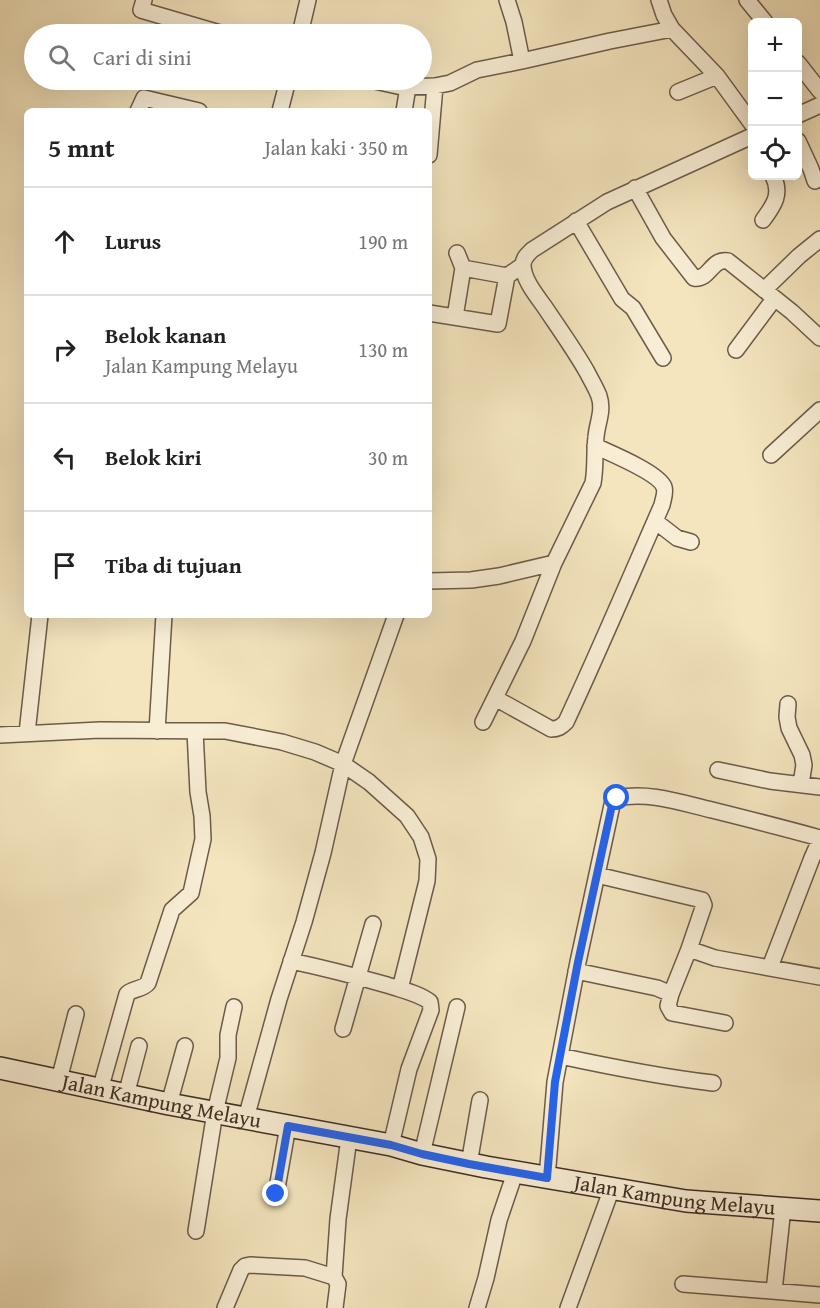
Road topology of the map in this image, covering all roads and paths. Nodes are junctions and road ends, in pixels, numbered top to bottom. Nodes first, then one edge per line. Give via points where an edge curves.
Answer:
1 (144, 0) edge
2 (308, 0) edge
3 (507, 0) edge
4 (659, 0) edge
5 (747, 0) edge
6 (762, 18) edge
7 (189, 24) edge
8 (302, 24) edge
9 (672, 29) junction
10 (522, 61) junction
11 (802, 68) edge
12 (717, 76) junction
13 (432, 86) edge
14 (435, 86) junction
15 (285, 90) edge
16 (408, 90) edge
17 (820, 91) edge
18 (678, 93) dead end
19 (820, 105) edge
20 (139, 108) edge
21 (186, 108) edge
22 (281, 108) edge
23 (404, 108) edge
24 (802, 113) edge
25 (432, 120) edge
26 (748, 128) edge
27 (748, 137) edge
28 (802, 150) edge
29 (775, 180) edge
30 (814, 181) dead end
31 (634, 188) junction
32 (764, 220) dead end
33 (576, 221) junction
34 (820, 239) edge
35 (457, 253) dead end
36 (523, 265) junction
37 (463, 268) junction
38 (507, 276) junction
39 (769, 295) junction
40 (432, 313) edge
41 (455, 317) junction
42 (817, 329) edge
43 (736, 350) dead end
44 (663, 358) dead end
45 (820, 410) edge
46 (595, 446) junction
47 (771, 455) dead end
48 (655, 521) junction
49 (691, 542) dead end
50 (554, 563) junction
51 (432, 581) edge
52 (39, 618) edge
53 (164, 618) edge
54 (395, 618) edge
55 (495, 698) junction
56 (788, 704) dead end
57 (483, 722) dead end
58 (158, 731) junction
59 (195, 731) junction
60 (27, 733) junction
61 (0, 735) edge
62 (343, 764) junction
63 (718, 770) dead end
64 (801, 784) junction
65 (820, 787) edge
66 (820, 839) edge
67 (816, 859) edge
68 (597, 874) junction
69 (373, 924) dead end
70 (689, 950) junction
71 (291, 961) junction
72 (770, 968) junction
73 (576, 971) junction
74 (358, 977) junction
75 (820, 977) edge
76 (400, 989) junction
77 (671, 994) junction
78 (234, 1007) dead end
79 (457, 1007) dead end
80 (76, 1014) dead end
81 (726, 1023) dead end
82 (343, 1029) dead end
83 (139, 1046) dead end
84 (185, 1046) dead end
85 (560, 1056) junction
86 (0, 1068) edge
87 (59, 1080) junction
88 (713, 1083) dead end
89 (100, 1089) junction
90 (126, 1095) junction
91 (480, 1100) dead end
92 (169, 1104) junction
93 (215, 1112) junction
94 (246, 1118) junction
95 (288, 1126) junction
96 (349, 1138) junction
97 (391, 1145) junction
98 (422, 1154) junction
99 (469, 1164) junction
100 (515, 1173) junction
101 (547, 1178) junction
102 (612, 1188) junction
103 (276, 1194) dead end
104 (783, 1208) junction
105 (820, 1211) edge
106 (196, 1232) dead end
107 (334, 1277) junction
108 (683, 1284) dead end
109 (774, 1291) junction
110 (820, 1295) edge
111 (225, 1308) edge
112 (335, 1308) edge
113 (477, 1308) edge
114 (568, 1308) edge

1 - 7 street via 141,10
2 - 8 street
3 - 10 street
4 - 9 street
5 - 6 street
9 - 10 street
9 - 12 street
10 - 14 street via 477,70
11 - 17 street
12 - 18 street
12 - 26 street
13 - 14 street
14 - 25 street
15 - 22 street
16 - 23 street
19 - 24 street
20 - 21 street via 144,98
27 - 31 street
28 - 30 street
29 - 32 street via 777,194
31 - 33 street
31 - 39 street via 663,238 694,278 705,276 717,262 728,261
33 - 36 street via 532,250
33 - 44 street
34 - 39 street via 799,256
35 - 37 street
36 - 38 street
36 - 46 street via 532,288 579,358 599,396 601,413
37 - 38 street
37 - 41 street
38 - 41 street via 498,324
39 - 42 street
39 - 43 street
40 - 41 street
45 - 47 street
46 - 48 street via 650,472 664,486 662,506
46 - 50 street via 593,483
48 - 49 street via 676,538
48 - 55 street via 566,722 551,729
50 - 51 street via 499,576
50 - 55 street
52 - 60 street
53 - 58 street
54 - 62 street
55 - 57 street
56 - 64 street via 789,728 804,765
58 - 59 street
58 - 60 street
59 - 62 street via 225,731 282,742
59 - 89 street via 203,839 191,893 172,910 148,983 127,994
60 - 61 street
62 - 71 street via 323,853
62 - 76 street via 407,816 428,858 427,881
63 - 64 street
64 - 65 street
66 - 67 street
66 - 68 street via 680,802 625,796 612,805
67 - 72 street
68 - 70 street via 700,899 704,905
68 - 73 street
69 - 74 street
70 - 72 street
70 - 77 street
71 - 74 street
71 - 94 street
72 - 75 street
73 - 77 street
73 - 85 street
74 - 76 street
74 - 82 street
76 - 97 street via 428,1000 431,1010 409,1069
77 - 81 street via 668,1006 672,1013
78 - 93 street via 228,1058
79 - 98 street
80 - 87 street
83 - 90 street
84 - 92 street
85 - 88 street
85 - 101 street
86 - 87 main road, Jalan Kampung Melayu
87 - 89 main road, Jalan Kampung Melayu
89 - 90 main road, Jalan Kampung Melayu
90 - 92 main road, Jalan Kampung Melayu
91 - 99 street
92 - 93 main road, Jalan Kampung Melayu
93 - 94 main road, Jalan Kampung Melayu
93 - 106 street
94 - 95 main road, Jalan Kampung Melayu
95 - 96 main road, Jalan Kampung Melayu
95 - 103 street
96 - 97 main road, Jalan Kampung Melayu
96 - 107 street
97 - 98 main road, Jalan Kampung Melayu
98 - 99 main road, Jalan Kampung Melayu
99 - 100 main road, Jalan Kampung Melayu
100 - 101 main road, Jalan Kampung Melayu
100 - 113 street
101 - 102 main road, Jalan Kampung Melayu
102 - 104 main road, Jalan Kampung Melayu via 686,1201
102 - 114 street
104 - 105 main road, Jalan Kampung Melayu
104 - 109 street
107 - 111 street via 305,1268 245,1266
107 - 112 street via 338,1284
108 - 109 street
109 - 110 street

